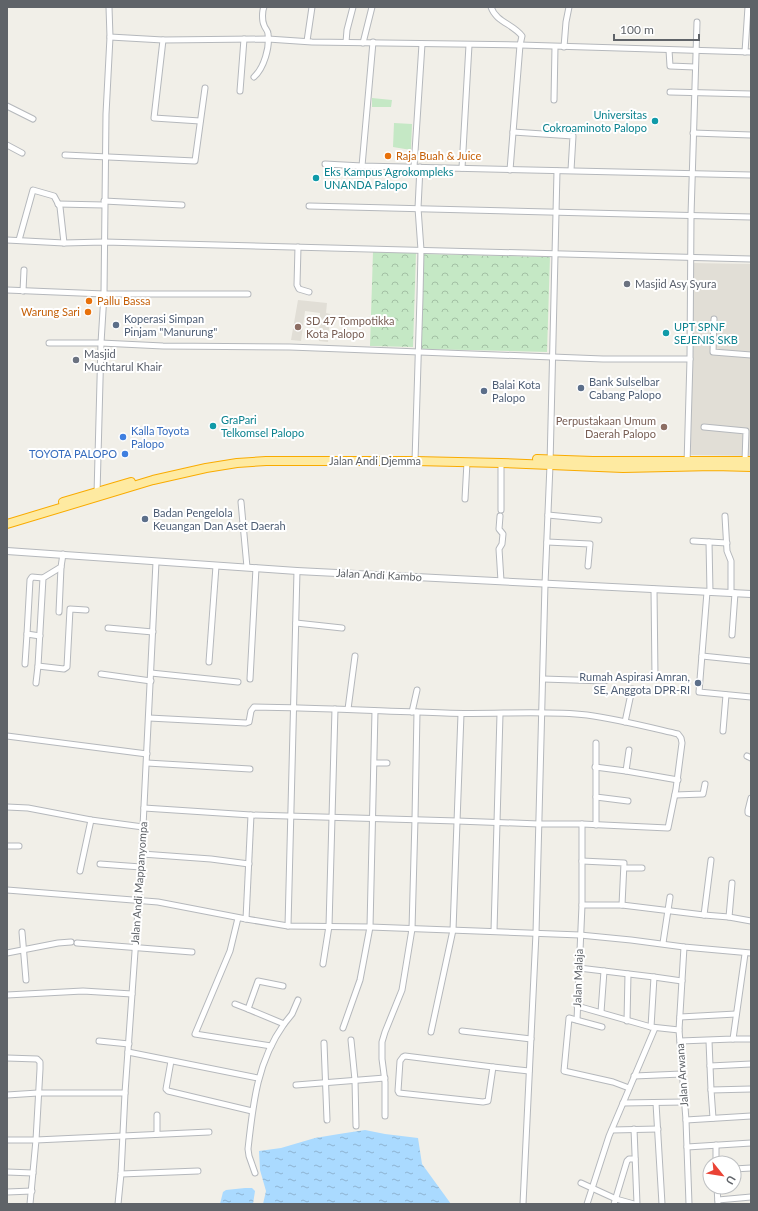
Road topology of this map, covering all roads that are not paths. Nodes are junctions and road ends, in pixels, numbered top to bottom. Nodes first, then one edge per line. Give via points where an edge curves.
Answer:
1 (109, 7) edge
2 (264, 7) edge
3 (312, 7) edge
4 (353, 7) edge
5 (372, 7) edge
6 (491, 7) edge
7 (569, 7) edge
8 (748, 7) edge
9 (697, 22) dead end
10 (110, 37) junction
11 (244, 39) junction
12 (268, 39) junction
13 (163, 40) junction
14 (307, 41) junction
15 (346, 42) junction
16 (373, 42) junction
17 (363, 43) junction
18 (422, 44) junction
19 (469, 45) junction
20 (520, 45) junction
21 (555, 47) junction
22 (564, 47) junction
23 (669, 50) junction
24 (696, 51) junction
25 (748, 52) edge
26 (695, 67) junction
27 (254, 77) dead end
28 (205, 88) dead end
29 (240, 91) dead end
30 (670, 92) dead end
31 (695, 93) junction
32 (751, 94) edge
33 (554, 100) dead end
34 (7, 106) edge
35 (33, 119) dead end
36 (200, 121) junction
37 (513, 132) junction
38 (693, 133) junction
39 (751, 135) edge
40 (7, 145) edge
41 (22, 153) dead end
42 (65, 155) dead end
43 (105, 158) junction
44 (325, 164) dead end
45 (362, 166) junction
46 (414, 167) junction
47 (420, 167) junction
48 (462, 168) junction
49 (510, 170) junction
50 (571, 170) junction
51 (557, 171) junction
52 (692, 174) junction
53 (751, 176) edge
54 (104, 203) junction
55 (58, 204) junction
56 (182, 205) dead end
57 (309, 206) dead end
58 (418, 208) junction
59 (556, 211) junction
60 (691, 214) junction
61 (751, 217) edge
62 (7, 240) edge
63 (19, 240) junction
64 (104, 242) junction
65 (64, 243) junction
66 (298, 247) junction
67 (421, 250) junction
68 (555, 254) junction
69 (690, 257) junction
70 (751, 259) edge
71 (24, 270) dead end
72 (7, 290) edge
73 (23, 291) junction
74 (309, 292) dead end
75 (104, 294) junction
76 (248, 294) dead end
77 (714, 319) dead end
78 (49, 343) dead end
79 (100, 343) junction
80 (418, 353) junction
81 (751, 355) edge
82 (552, 357) junction
83 (690, 359) junction
84 (704, 427) dead end
85 (415, 459) junction
86 (748, 461) edge
87 (467, 462) junction
88 (550, 462) junction
89 (501, 463) junction
90 (687, 464) junction
91 (751, 467) edge
92 (97, 495) junction
93 (465, 499) dead end
94 (241, 502) dead end
95 (501, 510) dead end
96 (548, 515) junction
97 (500, 516) dead end
98 (725, 516) dead end
99 (7, 519) edge
100 (599, 520) dead end
101 (7, 524) edge
102 (694, 541) dead end
103 (547, 542) junction
104 (709, 542) junction
105 (727, 543) junction
106 (7, 551) edge
107 (63, 554) junction
108 (156, 562) junction
109 (216, 566) junction
110 (588, 566) dead end
111 (61, 567) junction
112 (247, 567) junction
113 (256, 568) junction
114 (297, 571) junction
115 (43, 578) junction
116 (501, 581) junction
117 (545, 584) junction
118 (654, 589) junction
119 (709, 592) junction
120 (733, 593) junction
121 (751, 594) edge
122 (86, 610) dead end
123 (59, 612) dead end
124 (296, 623) junction
125 (108, 628) dead end
126 (342, 628) dead end
127 (153, 632) junction
128 (27, 634) junction
129 (732, 635) dead end
130 (40, 636) junction
131 (355, 656) dead end
132 (702, 656) junction
133 (751, 661) edge
134 (209, 662) dead end
135 (26, 664) dead end
136 (38, 666) junction
137 (151, 673) junction
138 (101, 674) dead end
139 (655, 676) dead end
140 (250, 679) dead end
141 (544, 679) junction
142 (151, 681) junction
143 (605, 681) dead end
144 (238, 682) dead end
145 (36, 683) dead end
146 (632, 689) dead end
147 (418, 690) dead end
148 (726, 695) junction
149 (751, 696) edge
150 (294, 707) junction
151 (335, 709) junction
152 (348, 710) junction
153 (376, 710) junction
154 (415, 712) junction
155 (542, 713) junction
156 (461, 714) junction
157 (500, 714) junction
158 (150, 718) junction
159 (625, 722) junction
160 (723, 731) dead end
161 (7, 736) edge
162 (596, 742) dead end
163 (630, 750) dead end
164 (147, 754) junction
165 (147, 762) junction
166 (387, 762) dead end
167 (375, 763) junction
168 (595, 767) junction
169 (250, 769) dead end
170 (626, 771) junction
171 (678, 780) junction
172 (705, 784) dead end
173 (675, 795) junction
174 (596, 797) junction
175 (751, 798) edge
176 (628, 801) dead end
177 (7, 807) edge
178 (144, 808) junction
179 (751, 814) edge
180 (251, 815) junction
181 (292, 816) junction
182 (332, 818) junction
183 (373, 818) junction
184 (415, 819) junction
185 (91, 820) junction
186 (457, 821) junction
187 (498, 822) junction
188 (539, 824) junction
189 (582, 824) junction
190 (596, 825) junction
191 (143, 827) junction
192 (7, 846) edge
193 (18, 846) dead end
194 (142, 854) junction
195 (711, 860) dead end
196 (582, 861) junction
197 (100, 864) dead end
198 (249, 864) junction
199 (141, 867) junction
200 (625, 868) junction
201 (642, 868) dead end
202 (80, 871) dead end
203 (732, 884) dead end
204 (7, 890) edge
205 (670, 897) dead end
206 (139, 900) junction
207 (582, 905) junction
208 (622, 905) junction
209 (669, 911) junction
210 (704, 915) junction
211 (729, 917) junction
212 (238, 918) junction
213 (246, 919) junction
214 (751, 921) edge
215 (288, 926) junction
216 (329, 926) junction
217 (370, 927) junction
218 (412, 928) junction
219 (453, 930) junction
220 (22, 932) dead end
221 (494, 932) junction
222 (536, 933) junction
223 (580, 935) junction
224 (71, 942) dead end
225 (77, 943) dead end
226 (663, 943) junction
227 (135, 947) junction
228 (684, 947) junction
229 (24, 950) junction
230 (751, 950) edge
231 (192, 952) dead end
232 (7, 953) edge
233 (751, 953) edge
234 (744, 954) junction
235 (323, 964) dead end
236 (579, 968) junction
237 (604, 971) junction
238 (628, 974) junction
239 (654, 977) junction
240 (26, 980) dead end
241 (682, 981) junction
242 (283, 986) dead end
243 (132, 994) junction
244 (7, 995) edge
245 (298, 1000) dead end
246 (235, 1004) dead end
247 (577, 1006) junction
248 (248, 1010) junction
249 (601, 1012) junction
250 (736, 1014) junction
251 (680, 1017) junction
252 (577, 1020) junction
253 (627, 1021) junction
254 (284, 1024) junction
255 (602, 1027) dead end
256 (653, 1027) junction
257 (343, 1028) dead end
258 (680, 1030) junction
259 (462, 1031) dead end
260 (430, 1032) dead end
261 (531, 1039) junction
262 (733, 1039) junction
263 (751, 1039) edge
264 (351, 1040) dead end
265 (99, 1041) dead end
266 (680, 1041) junction
267 (708, 1041) junction
268 (324, 1042) dead end
269 (129, 1044) junction
270 (271, 1046) junction
271 (128, 1052) junction
272 (7, 1058) edge
273 (171, 1061) junction
274 (751, 1064) edge
275 (710, 1066) junction
276 (493, 1067) junction
277 (529, 1071) junction
278 (682, 1074) junction
279 (634, 1076) junction
280 (258, 1078) junction
281 (385, 1078) junction
282 (354, 1080) junction
283 (325, 1083) junction
284 (296, 1085) dead end
285 (629, 1088) junction
286 (751, 1089) edge
287 (711, 1090) junction
288 (38, 1093) junction
289 (125, 1093) junction
290 (7, 1095) edge
291 (656, 1102) junction
292 (684, 1102) junction
293 (623, 1103) junction
294 (252, 1111) junction
295 (158, 1115) dead end
296 (385, 1116) dead end
297 (751, 1116) edge
298 (713, 1118) junction
299 (327, 1120) dead end
300 (686, 1120) junction
301 (356, 1126) dead end
302 (634, 1129) junction
303 (658, 1129) junction
304 (612, 1130) junction
305 (210, 1132) dead end
306 (158, 1134) junction
307 (123, 1136) junction
308 (7, 1140) edge
309 (36, 1140) junction
310 (751, 1143) edge
311 (716, 1145) junction
312 (687, 1147) junction
313 (716, 1155) edge
314 (635, 1159) junction
315 (198, 1171) dead end
316 (7, 1172) edge
317 (33, 1172) junction
318 (255, 1173) dead end
319 (121, 1174) junction
320 (581, 1183) dead end
321 (592, 1188) junction
322 (32, 1191) junction
323 (7, 1192) edge
324 (751, 1197) edge
325 (615, 1202) edge
326 (718, 1202) edge
327 (30, 1204) edge
328 (118, 1204) edge
329 (523, 1204) edge
330 (587, 1204) edge
331 (636, 1204) edge
332 (662, 1204) edge
333 (689, 1204) edge

1 - 10 street
2 - 12 street via 263,25
3 - 14 street
4 - 15 street
5 - 17 street
6 - 20 street via 497,17 520,33
7 - 22 street
8 - 25 street
9 - 24 street
10 - 13 street
10 - 43 street
11 - 12 street
11 - 13 street
11 - 29 street
12 - 14 street
12 - 27 street via 265,60
13 - 36 street via 154,118
14 - 15 street
15 - 17 street
16 - 17 street
16 - 18 street
16 - 45 street
18 - 19 street
18 - 46 street
19 - 20 street
19 - 48 street
20 - 21 street
20 - 37 street
21 - 22 street
21 - 33 street
22 - 23 street
23 - 24 street
23 - 26 street via 670,66
24 - 25 street
24 - 26 street
26 - 31 street
28 - 36 street
30 - 31 street
31 - 32 street
31 - 38 street
34 - 35 street
36 - 43 street via 195,161
37 - 49 street
37 - 50 street via 573,136
38 - 39 street
38 - 52 street
40 - 41 street
42 - 43 street
43 - 54 street
44 - 45 street
45 - 46 street
46 - 47 street
47 - 48 street
47 - 58 street
48 - 49 street
49 - 51 street
50 - 51 street
50 - 52 street
51 - 59 street
52 - 53 street
52 - 60 street
54 - 55 street
54 - 56 street
54 - 64 street
55 - 63 street via 54,196 33,191
55 - 65 street
57 - 58 street
58 - 59 street
58 - 67 street
59 - 60 street
59 - 68 street
60 - 61 street
60 - 69 street
62 - 63 street
63 - 65 street
64 - 65 street
64 - 66 street
64 - 75 street
66 - 67 street
66 - 74 street via 297,285 299,289
67 - 68 street
67 - 80 street
68 - 69 street
68 - 82 street
69 - 70 street
69 - 83 street
71 - 73 street
72 - 73 street
73 - 75 street
75 - 76 street
75 - 79 street
77 - 81 street via 713,352
78 - 79 street
79 - 80 street
79 - 92 street
80 - 82 street
80 - 85 street
82 - 83 street
82 - 88 street
83 - 90 street
84 - 86 street via 746,431
85 - 87 highway, Jalan Andi Djemma
85 - 88 highway, Jalan Andi Djemma
85 - 92 highway, Jalan Andi Djemma via 238,462
86 - 90 highway, Jalan Andi Djemma
87 - 89 highway, Jalan Andi Djemma
87 - 93 street
88 - 89 highway, Jalan Andi Djemma
88 - 90 highway, Jalan Andi Djemma via 623,468
88 - 96 street
89 - 95 street
90 - 91 highway, Jalan Andi Djemma
92 - 99 highway, Jalan Andi Djemma
92 - 101 highway, Jalan Andi Djemma
94 - 112 street
96 - 100 street
96 - 103 street
97 - 116 street via 499,528 503,534 503,542 499,549
98 - 105 street
102 - 104 street
103 - 110 street via 590,544
103 - 117 street
104 - 105 street
104 - 119 street
105 - 120 street
106 - 107 street, Jalan Andi Kambo
107 - 108 street, Jalan Andi Kambo
107 - 111 street
108 - 109 street, Jalan Andi Kambo
108 - 127 street, Jalan Andi Mappanyompa
109 - 112 street, Jalan Andi Kambo
109 - 134 street
111 - 115 street
111 - 123 street
112 - 113 street, Jalan Andi Kambo
113 - 114 street, Jalan Andi Kambo
113 - 140 street
114 - 116 street, Jalan Andi Kambo
114 - 124 street
115 - 128 street via 30,580
115 - 130 street
116 - 117 street, Jalan Andi Kambo
117 - 118 street, Jalan Andi Kambo
117 - 141 street
118 - 119 street, Jalan Andi Kambo
118 - 139 street
119 - 120 street, Jalan Andi Kambo
119 - 132 street
120 - 121 street, Jalan Andi Kambo
120 - 129 street
122 - 136 street via 70,609 67,668
124 - 126 street
124 - 150 street
125 - 127 street
127 - 137 street, Jalan Andi Mappanyompa
128 - 130 street
128 - 135 street
130 - 136 street
131 - 152 street
132 - 133 street
132 - 148 street via 700,692
136 - 145 street
137 - 142 street, Jalan Andi Mappanyompa
137 - 144 street
138 - 142 street
141 - 143 street
141 - 155 street
142 - 158 street, Jalan Andi Mappanyompa
146 - 159 street
147 - 154 street
148 - 149 street
148 - 160 street
150 - 151 street
150 - 158 street via 254,707 249,722 246,723
150 - 181 street
151 - 152 street
151 - 182 street
152 - 153 street
153 - 154 street
153 - 167 street
154 - 156 street
154 - 184 street
155 - 157 street
155 - 159 street via 587,715
155 - 188 street
156 - 157 street
156 - 186 street
157 - 187 street
158 - 164 street, Jalan Andi Mappanyompa
159 - 171 street via 680,736 682,742
161 - 164 street
162 - 168 street
163 - 170 street
164 - 165 street, Jalan Andi Mappanyompa
165 - 169 street
165 - 178 street, Jalan Andi Mappanyompa
166 - 167 street
167 - 183 street
168 - 170 street
168 - 174 street
170 - 171 street
171 - 173 street
172 - 173 street via 702,794
173 - 190 street via 668,828
174 - 176 street
174 - 190 street
175 - 179 street via 748,813
177 - 185 street via 28,808
178 - 180 street
178 - 191 street, Jalan Andi Mappanyompa
180 - 181 street
180 - 198 street
181 - 182 street
181 - 215 street
182 - 183 street
182 - 216 street
183 - 184 street
183 - 217 street
184 - 186 street
184 - 218 street
185 - 191 street
185 - 202 street
186 - 187 street
186 - 219 street
187 - 188 street
187 - 221 street
188 - 189 street
188 - 222 street
189 - 190 street
189 - 196 street, Jalan Malaja
191 - 194 street, Jalan Andi Mappanyompa
192 - 193 street
194 - 198 street
194 - 199 street, Jalan Andi Mappanyompa
195 - 210 street
196 - 200 street via 623,863
196 - 207 street, Jalan Malaja
197 - 199 street
198 - 213 street
199 - 206 street, Jalan Andi Mappanyompa
200 - 201 street
200 - 208 street
203 - 211 street
204 - 206 street
205 - 209 street
206 - 212 street
206 - 227 street, Jalan Andi Mappanyompa
207 - 208 street
207 - 223 street, Jalan Malaja
208 - 209 street
209 - 210 street
209 - 226 street
210 - 211 street
211 - 214 street
212 - 213 street
212 - 270 street via 229,955 195,1034
213 - 215 street
215 - 216 street
216 - 217 street
216 - 235 street
217 - 218 street
217 - 257 street via 360,980
218 - 219 street
218 - 281 street via 402,990 382,1042
219 - 221 street
219 - 260 street
220 - 229 street
221 - 222 street
222 - 223 street
222 - 261 street
223 - 226 street
223 - 236 street, Jalan Malaja
224 - 229 street
225 - 227 street
226 - 228 street
227 - 231 street
227 - 243 street, Jalan Andi Mappanyompa
228 - 234 street
228 - 241 street, Jalan Arwana
229 - 232 street
229 - 240 street
230 - 233 street
233 - 234 street
234 - 250 street
236 - 237 street
236 - 247 street, Jalan Malaja
237 - 238 street
237 - 249 street
238 - 239 street
238 - 253 street
239 - 241 street
239 - 256 street
241 - 251 street, Jalan Arwana
242 - 248 street via 258,981
243 - 244 street via 83,990
243 - 269 street, Jalan Andi Mappanyompa
245 - 254 street
246 - 248 street
247 - 249 street
247 - 252 street, Jalan Malaja
248 - 254 street
249 - 253 street
250 - 251 street
250 - 262 street
251 - 258 street, Jalan Arwana
252 - 255 street
252 - 285 street via 568,1019 564,1071
253 - 256 street
254 - 270 street
256 - 258 street
256 - 279 street
258 - 266 street, Jalan Arwana
259 - 261 street
261 - 277 street
262 - 263 street
262 - 267 street
264 - 282 street
265 - 269 street
266 - 267 street
266 - 278 street, Jalan Arwana
267 - 275 street
268 - 283 street
269 - 271 street, Jalan Andi Mappanyompa
270 - 280 street
271 - 273 street
271 - 289 street, Jalan Andi Mappanyompa
272 - 288 street via 38,1060
273 - 280 street
273 - 294 street via 166,1089 168,1091
274 - 275 street
275 - 287 street
276 - 276 street via 404,1056 400,1061 398,1092 486,1102
276 - 277 street
277 - 329 street
278 - 279 street
278 - 292 street, Jalan Arwana
279 - 285 street
280 - 294 street
281 - 282 street
281 - 296 street
282 - 283 street
282 - 301 street
283 - 284 street
283 - 299 street
285 - 293 street
286 - 287 street
287 - 298 street
288 - 289 street
288 - 290 street
288 - 309 street
289 - 307 street, Jalan Andi Mappanyompa
291 - 292 street
291 - 293 street
291 - 303 street
292 - 300 street, Jalan Arwana
293 - 304 street
294 - 318 street via 248,1154
295 - 306 street
297 - 298 street
298 - 300 street
300 - 312 street, Jalan Arwana
302 - 303 street
302 - 304 street
302 - 314 street
303 - 332 street
304 - 321 street
305 - 306 street
306 - 307 street
307 - 309 street
307 - 319 street, Jalan Andi Mappanyompa
308 - 309 street
309 - 317 street
310 - 311 street
311 - 312 street
311 - 313 street
312 - 333 street, Jalan Arwana
314 - 325 street via 627,1161
314 - 331 street
315 - 319 street
316 - 317 street
317 - 322 street
319 - 328 street, Jalan Andi Mappanyompa
320 - 321 street
321 - 325 street
321 - 330 street
322 - 323 street
322 - 327 street
324 - 326 street
325 - 331 street

